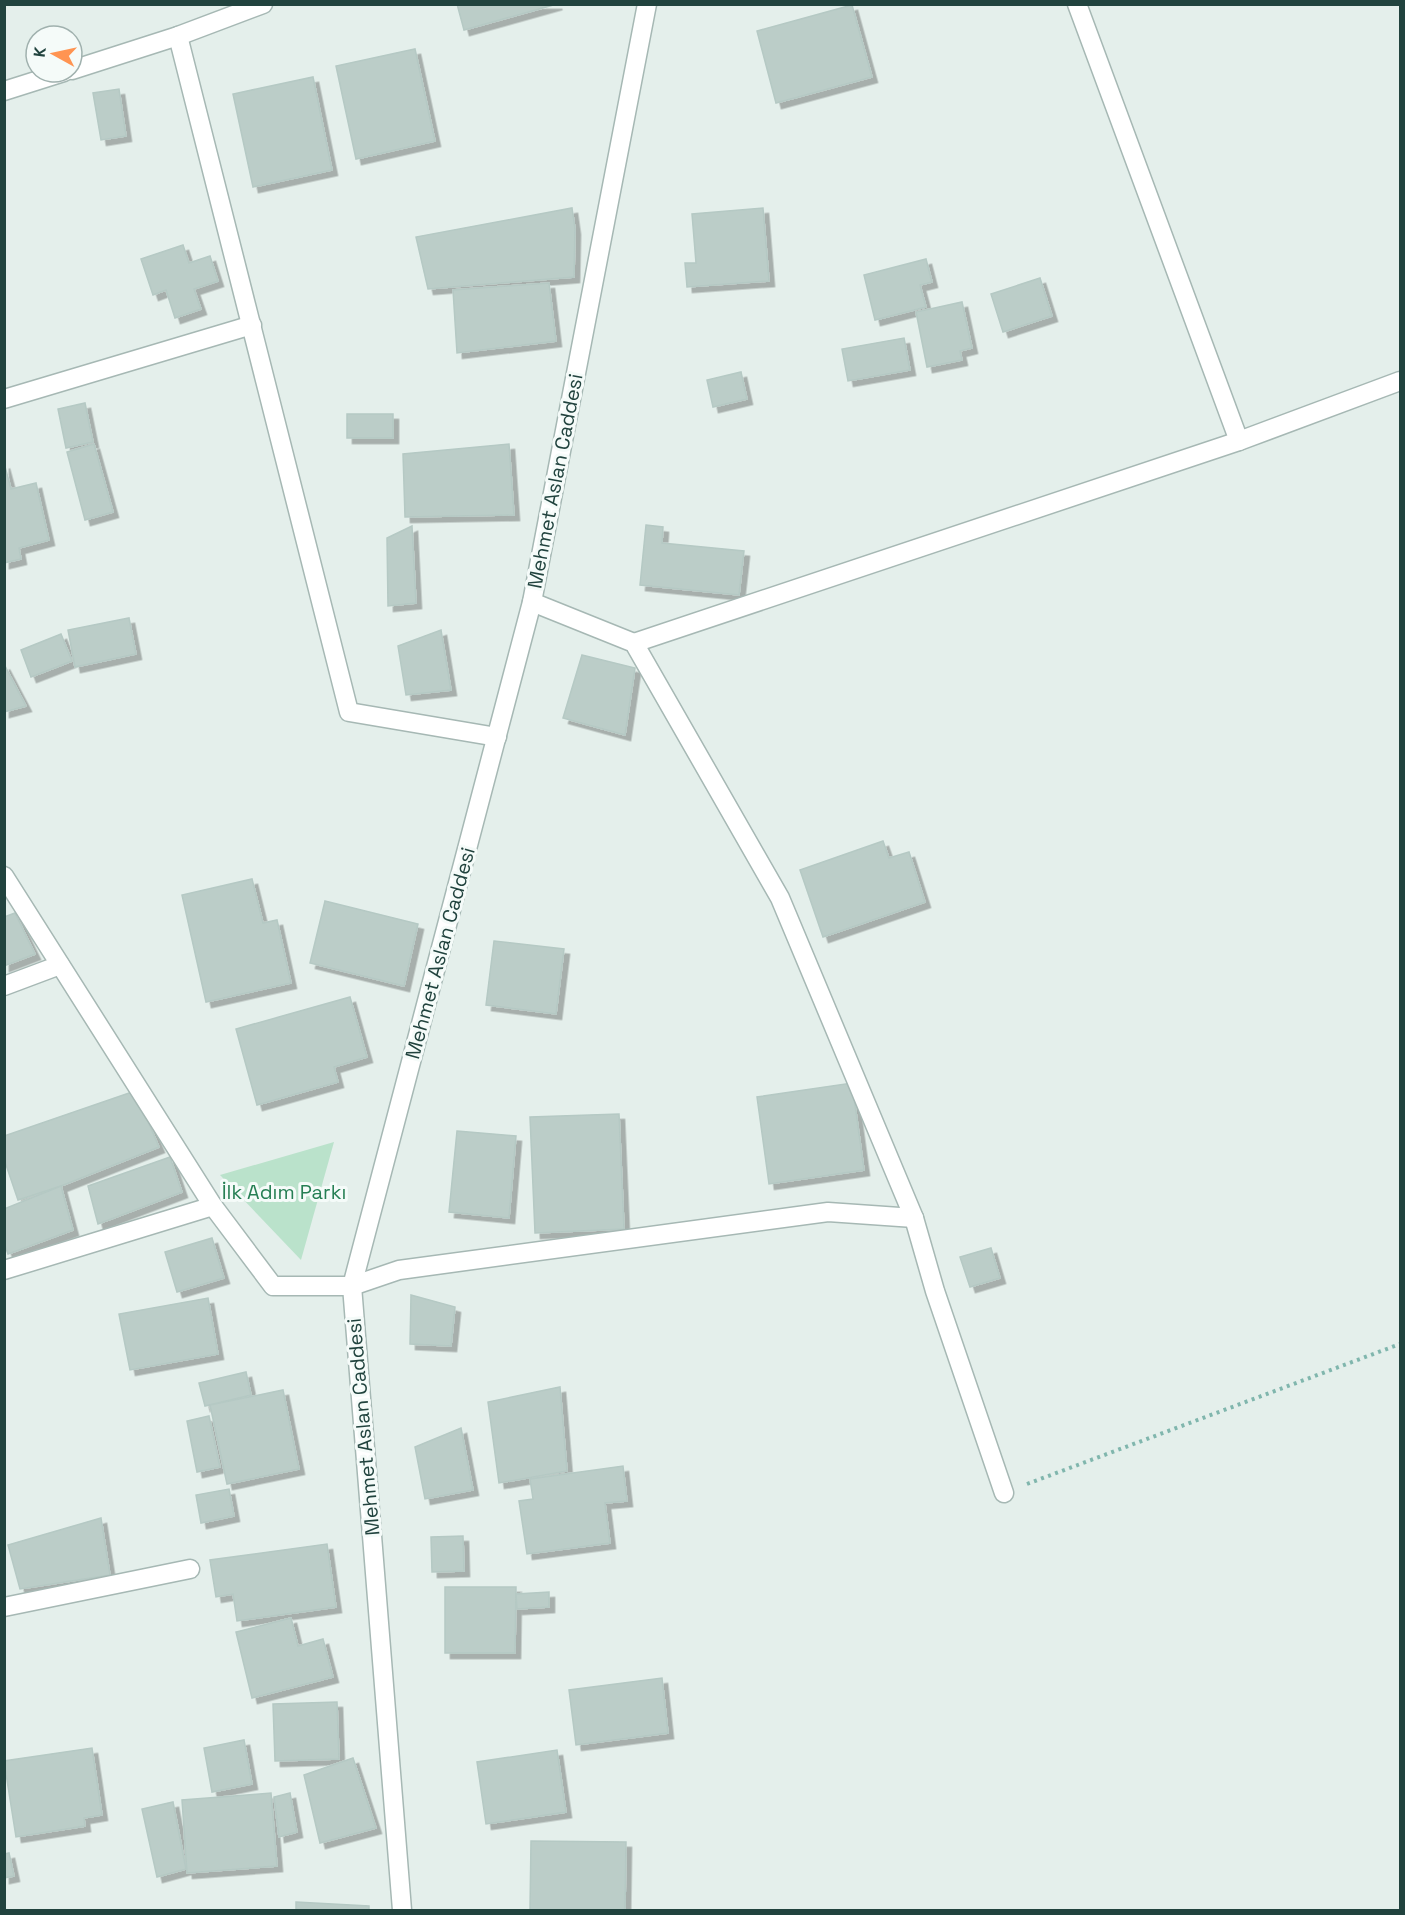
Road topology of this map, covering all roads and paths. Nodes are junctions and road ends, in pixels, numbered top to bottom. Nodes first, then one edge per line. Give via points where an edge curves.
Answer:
1 (263, 4) edge
2 (647, 4) edge
3 (1077, 4) edge
4 (178, 36) junction
5 (84, 66) edge
6 (26, 84) edge
7 (4, 91) edge
8 (252, 325) junction
9 (1401, 381) edge
10 (4, 399) edge
11 (1239, 441) junction
12 (532, 602) junction
13 (634, 643) junction
14 (497, 737) junction
15 (4, 876) edge
16 (60, 964) junction
17 (4, 986) edge
18 (213, 1206) junction
19 (914, 1218) junction
20 (4, 1270) edge
21 (352, 1286) junction
22 (1401, 1344) edge
23 (1004, 1493) joint
24 (190, 1569) dead end
25 (4, 1607) edge
26 (403, 1908) edge

1 - 4 street
2 - 12 street, Mehmet Aslan Caddesi
3 - 11 street
4 - 5 street
4 - 8 street
6 - 7 street
8 - 10 street
8 - 14 street via 349,712
9 - 11 street
11 - 13 street
12 - 13 street
12 - 14 street, Mehmet Aslan Caddesi
13 - 19 street via 780,898
14 - 21 street, Mehmet Aslan Caddesi
15 - 16 street
16 - 17 street
16 - 18 street
18 - 20 street
18 - 21 street via 273,1286
19 - 21 street via 828,1212 399,1270
19 - 23 street
21 - 26 street, Mehmet Aslan Caddesi
22 - 23 path
24 - 25 street

